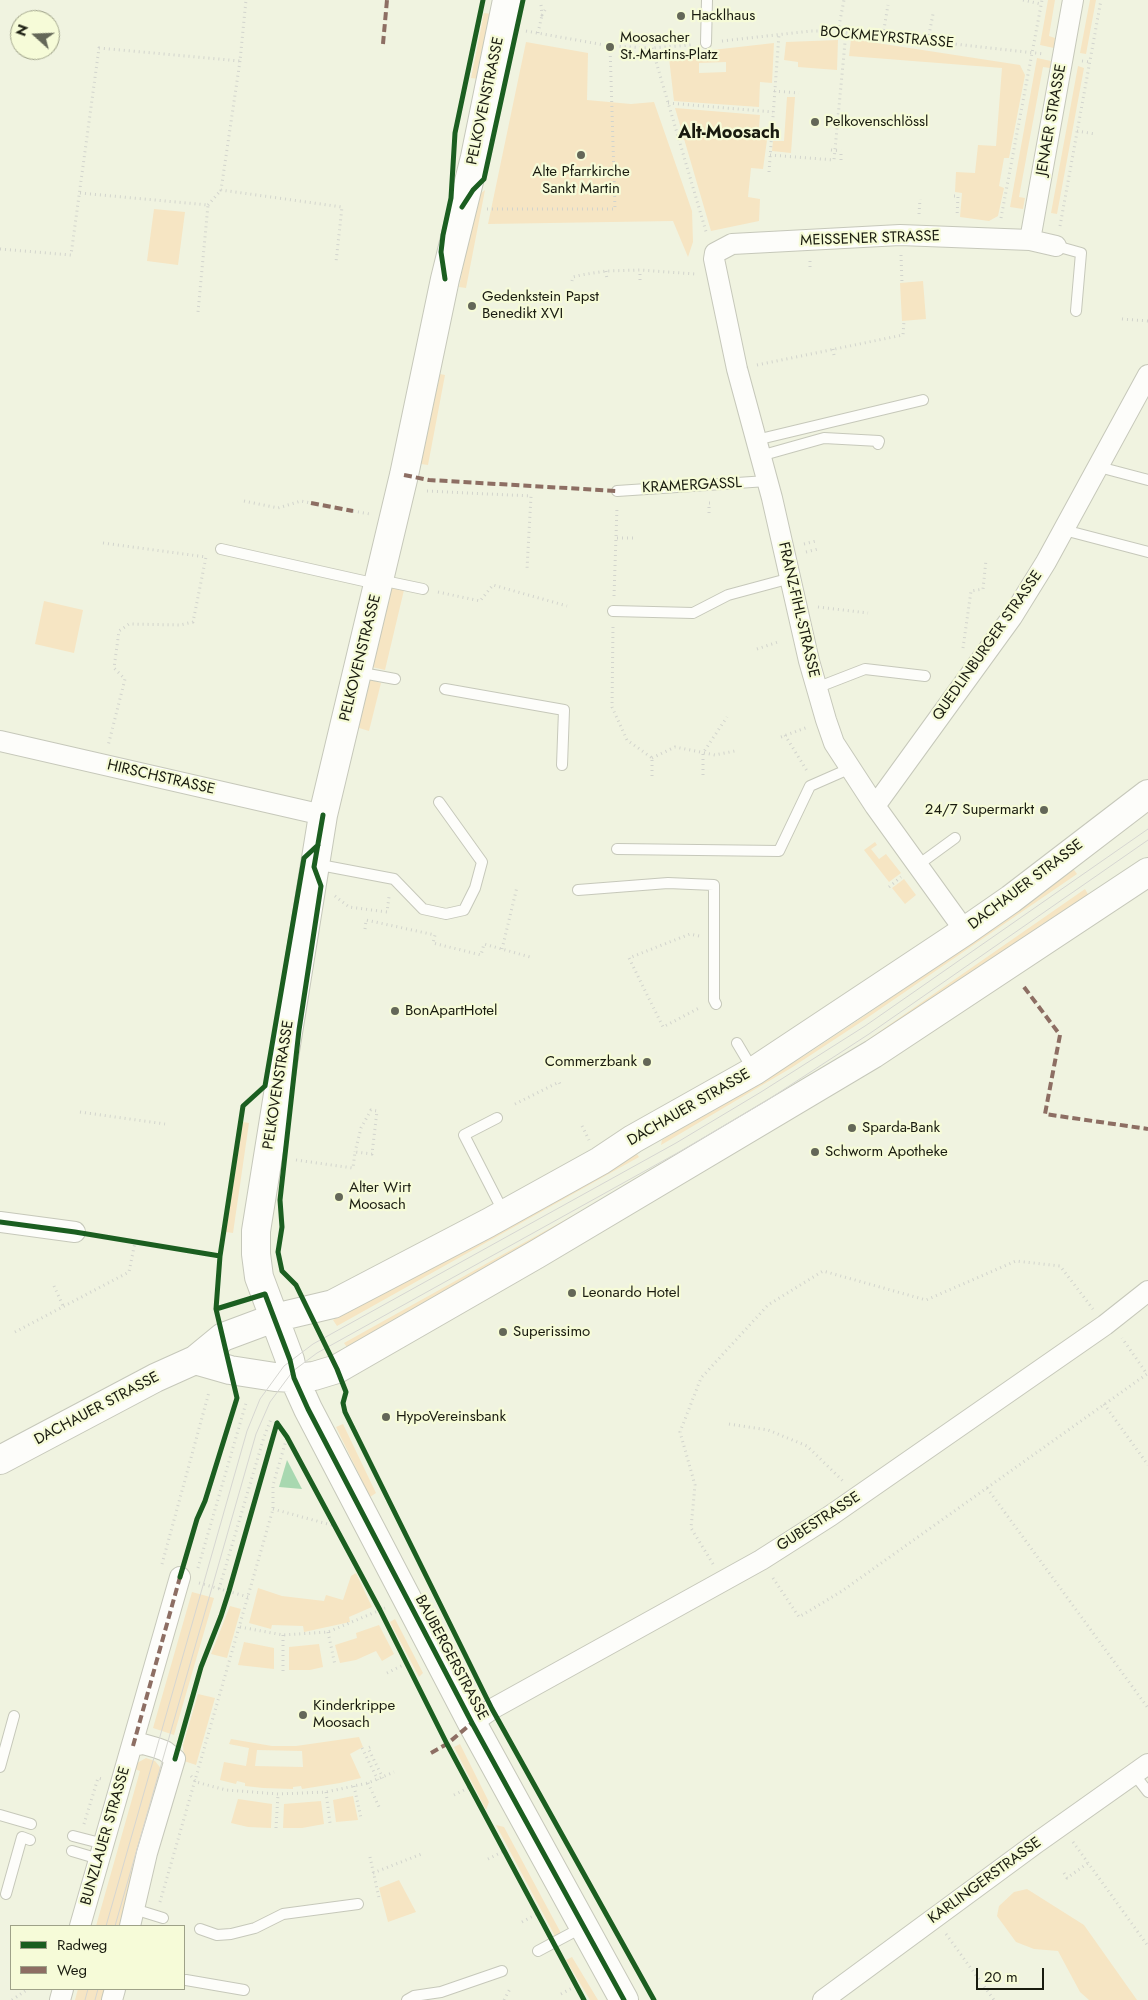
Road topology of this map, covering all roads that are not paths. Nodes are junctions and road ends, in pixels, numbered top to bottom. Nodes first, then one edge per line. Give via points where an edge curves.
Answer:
1 (707, 0) edge
2 (1073, 0) edge
3 (504, 13) edge
4 (706, 43) road end
5 (1031, 233) junction
6 (1056, 246) joint
7 (715, 253) joint
8 (1076, 311) dead end
9 (1148, 375) edge
10 (923, 400) dead end
11 (878, 444) dead end
12 (758, 448) junction
13 (1099, 467) junction
14 (1148, 480) edge
15 (767, 481) junction
16 (617, 491) road end
17 (1064, 530) junction
18 (221, 550) dead end
19 (1148, 552) edge
20 (791, 578) junction
21 (379, 582) junction
22 (423, 589) road end
23 (613, 611) road end
24 (357, 672) junction
25 (925, 676) dead end
26 (395, 679) dead end
27 (816, 688) junction
28 (445, 689) dead end
29 (0, 741) edge
30 (562, 765) dead end
31 (850, 768) junction
32 (1148, 794) edge
33 (439, 802) dead end
34 (875, 806) junction
35 (323, 815) junction
36 (955, 838) dead end
37 (617, 849) dead end
38 (315, 864) junction
39 (911, 869) junction
40 (1148, 872) edge
41 (578, 890) dead end
42 (965, 930) junction
43 (715, 1002) road end
44 (737, 1043) dead end
45 (754, 1071) junction
46 (498, 1118) dead end
47 (504, 1214) junction
48 (0, 1222) edge
49 (75, 1232) dead end
50 (1148, 1291) edge
51 (274, 1318) junction
52 (195, 1360) junction
53 (294, 1378) junction
54 (0, 1460) edge
55 (187, 1579) road end
56 (14, 1716) dead end
57 (472, 1723) junction
58 (133, 1746) junction
59 (0, 1767) edge
60 (1141, 1769) edge
61 (1148, 1792) edge
62 (0, 1815) edge
63 (31, 1824) dead end
64 (76, 1837) road end
65 (30, 1840) dead end
66 (72, 1851) dead end
67 (102, 1852) junction
68 (6, 1894) dead end
69 (358, 1904) dead end
70 (160, 1917) road end
71 (132, 1918) edge
72 (80, 1925) edge
73 (584, 1926) junction
74 (200, 1929) dead end
75 (538, 1951) dead end
76 (502, 1971) dead end
77 (186, 1980) dead end
78 (244, 1990) dead end
79 (407, 2000) edge
80 (624, 2000) edge
81 (823, 2000) edge

1 - 4 lane
2 - 5 street, JENAER STRASSE
3 - 21 main road, PELKOVENSTRASSE via 475,157
5 - 6 street, MEISSENER STRASSE
5 - 7 street, MEISSENER STRASSE via 998,238 900,235 732,244
6 - 8 lane via 1081,253
7 - 12 street, FRANZ-FIHL-STRASSE via 737,369
9 - 13 street, QUEDLINBURGER STRASSE
10 - 12 lane
11 - 12 lane via 878,441 824,438
12 - 15 street, FRANZ-FIHL-STRASSE
13 - 14 lane
13 - 17 street, QUEDLINBURGER STRASSE
15 - 16 lane, KRAMERGASSL
15 - 20 street, FRANZ-FIHL-STRASSE
17 - 19 lane
17 - 34 street, QUEDLINBURGER STRASSE via 1012,617
18 - 21 lane
20 - 23 lane via 728,595 692,613
20 - 27 street, FRANZ-FIHL-STRASSE
21 - 22 lane
21 - 24 main road, PELKOVENSTRASSE
24 - 26 lane
24 - 35 main road, PELKOVENSTRASSE
25 - 27 lane via 865,669
27 - 31 street, FRANZ-FIHL-STRASSE via 834,743
28 - 30 lane via 564,710
29 - 35 street, HIRSCHSTRASSE
31 - 34 street, FRANZ-FIHL-STRASSE
31 - 37 lane via 810,786 779,851
32 - 42 main road, DACHAUER STRASSE via 1011,900
33 - 38 lane via 482,862 475,888 464,910 446,914 423,909 392,878
34 - 39 street, FRANZ-FIHL-STRASSE
35 - 38 main road, PELKOVENSTRASSE
36 - 39 lane
38 - 51 main road, PELKOVENSTRASSE via 256,1231 259,1276
39 - 42 street, FRANZ-FIHL-STRASSE
40 - 53 main road via 873,1054 681,1169 338,1369
41 - 43 lane via 668,883 714,885
42 - 45 main road, DACHAUER STRASSE
44 - 45 lane
45 - 47 main road, DACHAUER STRASSE
46 - 47 lane via 464,1135
47 - 51 main road, DACHAUER STRASSE via 333,1304
48 - 49 street
50 - 57 street, GUBESTRASSE via 1105,1325 830,1516 761,1560
51 - 52 main road, DACHAUER STRASSE via 223,1337
51 - 53 main road, BAUBERGERSTRASSE
52 - 53 main road via 245,1373
52 - 54 main road, DACHAUER STRASSE
53 - 57 main road, BAUBERGERSTRASSE
55 - 58 street, BUNZLAUER STRASSE
56 - 59 lane
57 - 73 main road, BAUBERGERSTRASSE
58 - 67 street, BUNZLAUER STRASSE
58 - 71 street via 143,1744 156,1748 175,1760 147,1853
60 - 61 lane
60 - 81 street, KARLINGERSTRASSE
62 - 63 lane
64 - 67 lane
65 - 68 lane via 22,1837
66 - 67 lane
67 - 72 street, BUNZLAUER STRASSE
69 - 74 lane via 283,1914 255,1928 231,1934 217,1935
70 - 71 lane
73 - 75 lane
73 - 80 main road, BAUBERGERSTRASSE
76 - 79 lane
77 - 78 lane

